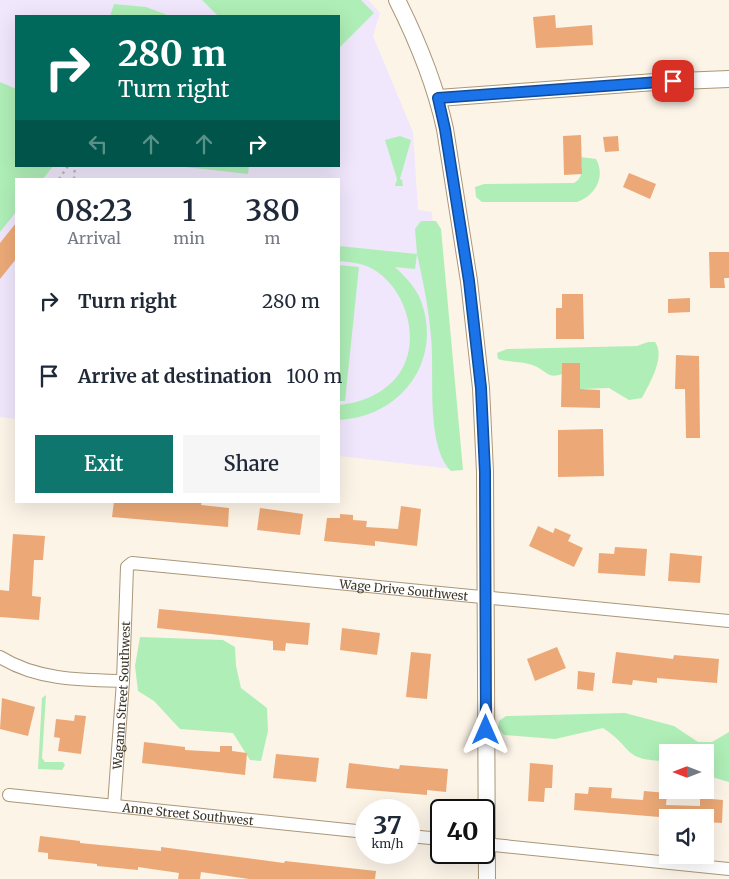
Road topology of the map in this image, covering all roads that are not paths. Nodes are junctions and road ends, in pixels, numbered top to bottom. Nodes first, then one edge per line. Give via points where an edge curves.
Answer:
1 (397, 0) edge
2 (729, 79) edge
3 (438, 98) junction
4 (125, 585) joint
5 (486, 597) junction
6 (729, 621) edge
7 (0, 657) edge
8 (123, 681) junction
9 (9, 795) dead end
10 (485, 799) edge
11 (114, 806) junction
12 (355, 831) edge
13 (495, 845) edge
14 (486, 864) edge
15 (729, 869) edge
16 (487, 879) edge

1 - 3 street via 425,60
2 - 3 street
3 - 5 street via 476,332 485,472
4 - 5 street, Wage Drive Southwest via 126,567 140,562
4 - 8 street, Wagann Street Southwest
5 - 6 street, Wage Drive Southwest
5 - 10 street
7 - 8 street via 49,676
8 - 11 street, Wagann Street Southwest
9 - 11 street, Anne Street Southwest
11 - 12 street, Anne Street Southwest
13 - 15 street
14 - 16 street

